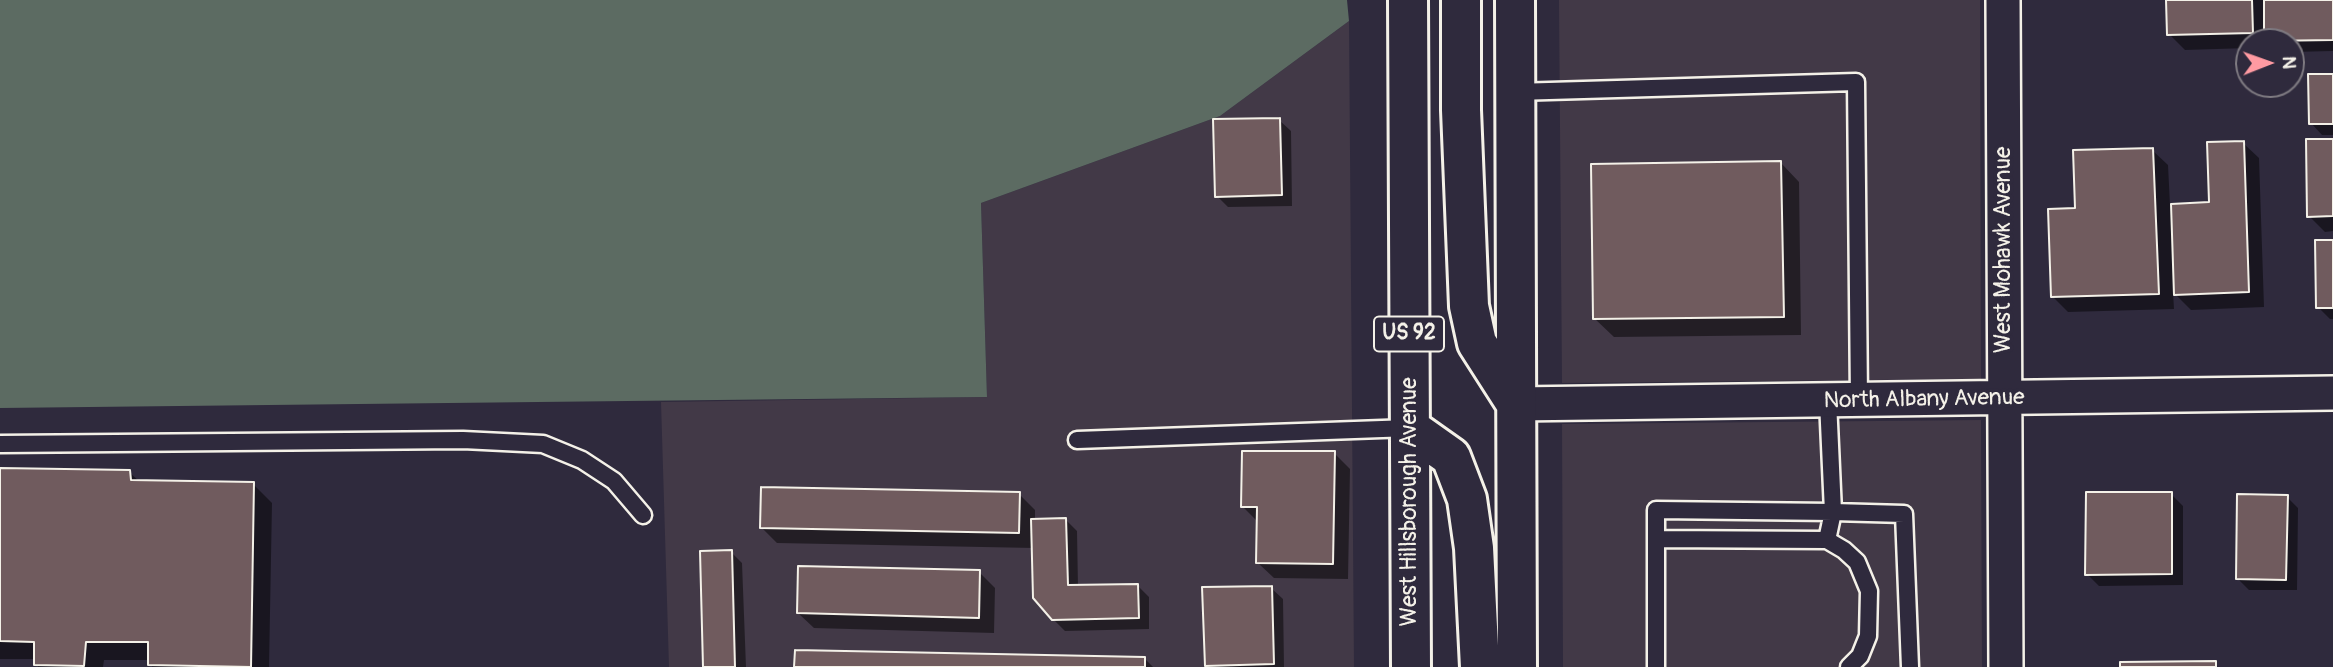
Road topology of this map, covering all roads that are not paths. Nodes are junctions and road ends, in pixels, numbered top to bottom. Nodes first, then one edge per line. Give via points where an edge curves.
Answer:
1 (1408, 0) edge
2 (1461, 0) edge
3 (1515, 0) edge
4 (2003, 0) edge
5 (1515, 92) junction
6 (2333, 393) edge
7 (2004, 399) junction
8 (1844, 401) junction
9 (1516, 404) junction
10 (1409, 428) junction
11 (1077, 440) dead end
12 (0, 444) edge
13 (1833, 512) junction
14 (643, 515) dead end
15 (1656, 539) junction
16 (1827, 540) junction
17 (1411, 667) edge
18 (1480, 667) edge
19 (1517, 667) edge
20 (1656, 667) edge
21 (1849, 667) edge
22 (1910, 667) edge
23 (2006, 667) edge

1 - 10 main road, West Hillsborough Avenue / US 92
2 - 9 main road via 1469,306 1477,343
3 - 5 main road
4 - 7 street, West Mohawk Avenue
5 - 8 lane via 1856,82
5 - 9 main road
6 - 7 street, North Albany Avenue
7 - 8 street, North Albany Avenue
7 - 23 street, West Mohawk Avenue
8 - 9 street, North Albany Avenue
8 - 13 lane
9 - 19 main road
10 - 11 lane
10 - 17 main road, West Hillsborough Avenue / US 92
10 - 18 main road via 1451,457 1467,499
12 - 14 lane via 463,440 543,444 582,460 614,481
13 - 15 lane via 1657,510
13 - 16 lane
13 - 22 lane via 1904,514
15 - 16 lane
15 - 20 lane
16 - 21 lane via 1857,562 1869,591 1868,636 1860,656

